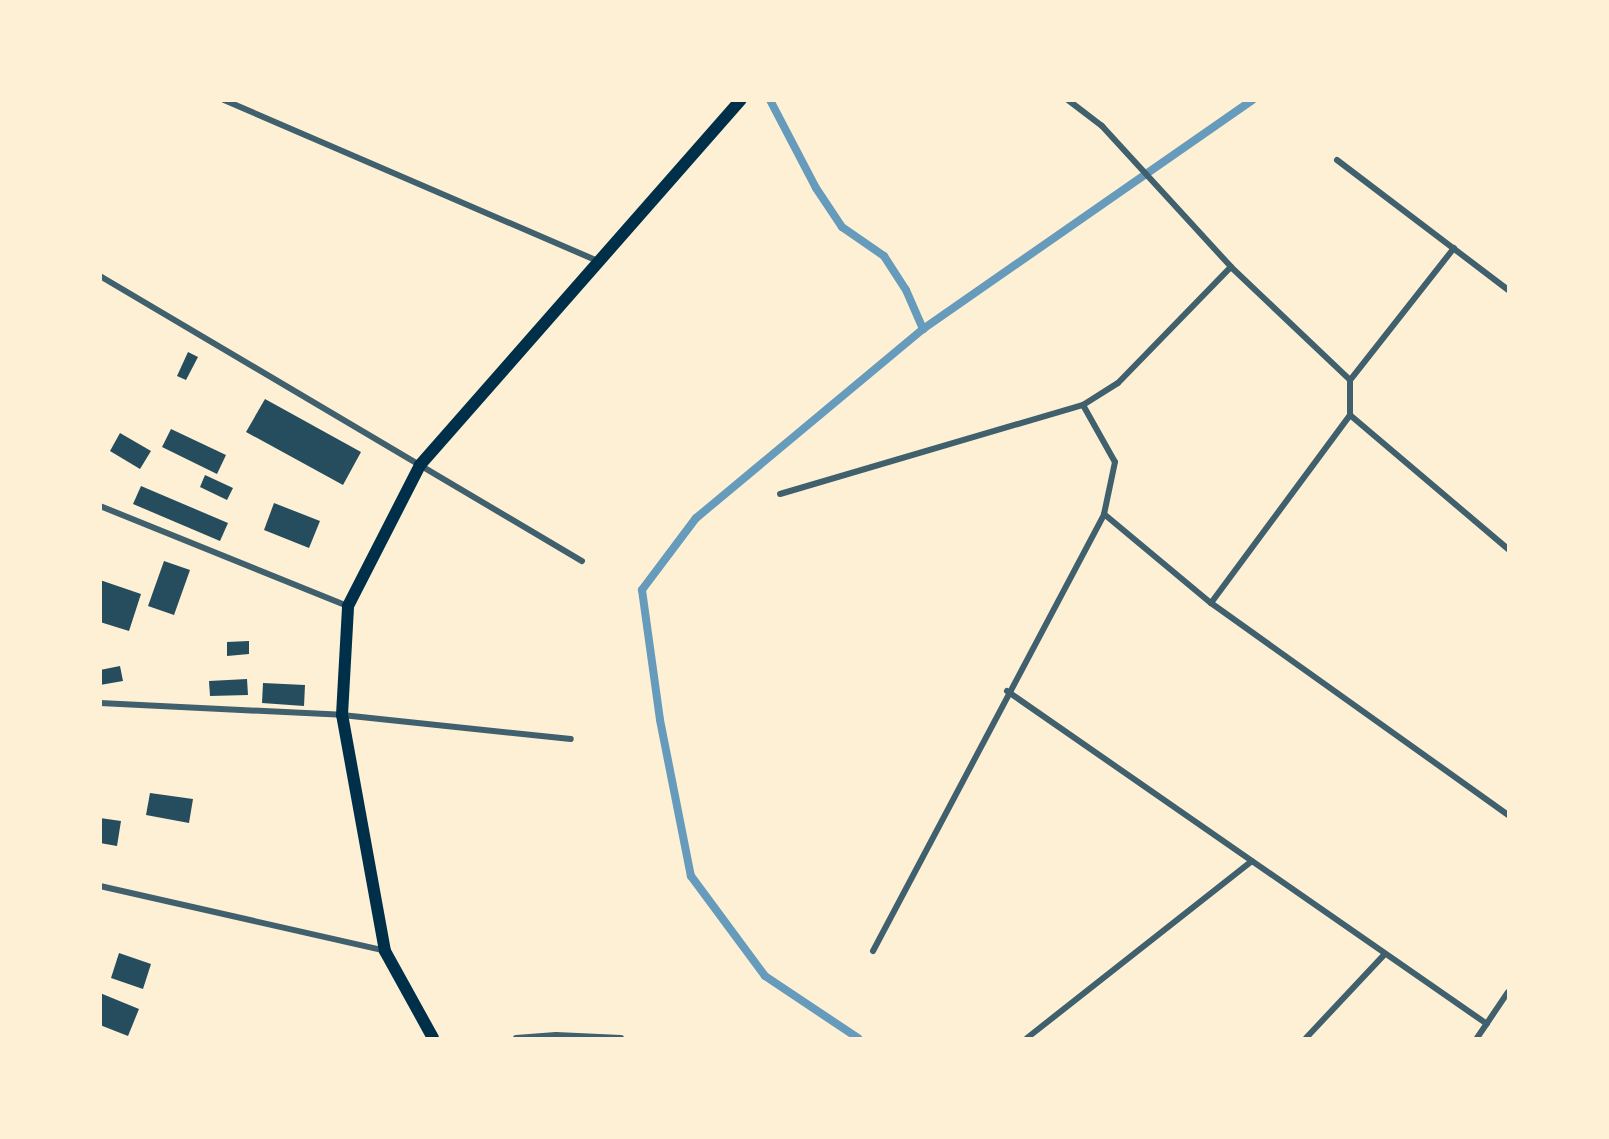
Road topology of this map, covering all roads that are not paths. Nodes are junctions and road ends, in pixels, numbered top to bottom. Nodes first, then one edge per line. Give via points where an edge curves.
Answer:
1 (224, 100) edge
2 (741, 100) edge
3 (1068, 100) edge
4 (1337, 160) dead end
5 (1454, 248) junction
6 (599, 262) junction
7 (1231, 267) junction
8 (100, 276) edge
9 (1509, 290) edge
10 (1350, 380) junction
11 (1083, 405) junction
12 (1350, 415) junction
13 (420, 465) junction
14 (780, 494) dead end
15 (100, 506) edge
16 (1104, 514) junction
17 (1509, 549) edge
18 (582, 561) dead end
19 (1211, 603) junction
20 (348, 606) junction
21 (1007, 692) junction
22 (100, 703) edge
23 (342, 715) junction
24 (571, 739) dead end
25 (1509, 815) edge
26 (1252, 861) junction
27 (100, 886) edge
28 (385, 951) junction
29 (873, 951) dead end
30 (1385, 954) junction
31 (1509, 992) edge
32 (1487, 1024) junction
33 (433, 1038) edge
34 (516, 1038) edge
35 (621, 1038) edge
36 (1027, 1038) edge
37 (1306, 1038) edge
38 (1477, 1038) edge

1 - 6 street
2 - 6 main road
3 - 7 street via 1110,134
4 - 5 street
5 - 9 street
5 - 10 street
6 - 13 main road
7 - 10 street
7 - 11 street via 1118,383
8 - 13 street
10 - 12 street
11 - 14 street
11 - 16 street via 1115,462
12 - 17 street
12 - 19 street
13 - 18 street
13 - 20 main road
15 - 20 street
16 - 19 street
16 - 21 street
19 - 25 street
20 - 23 main road
21 - 26 street
21 - 29 street
22 - 23 street
23 - 24 street
23 - 28 main road
26 - 30 street
26 - 36 street
27 - 28 street
28 - 33 main road
30 - 32 street
30 - 37 street
31 - 32 street
32 - 38 street
34 - 35 street

